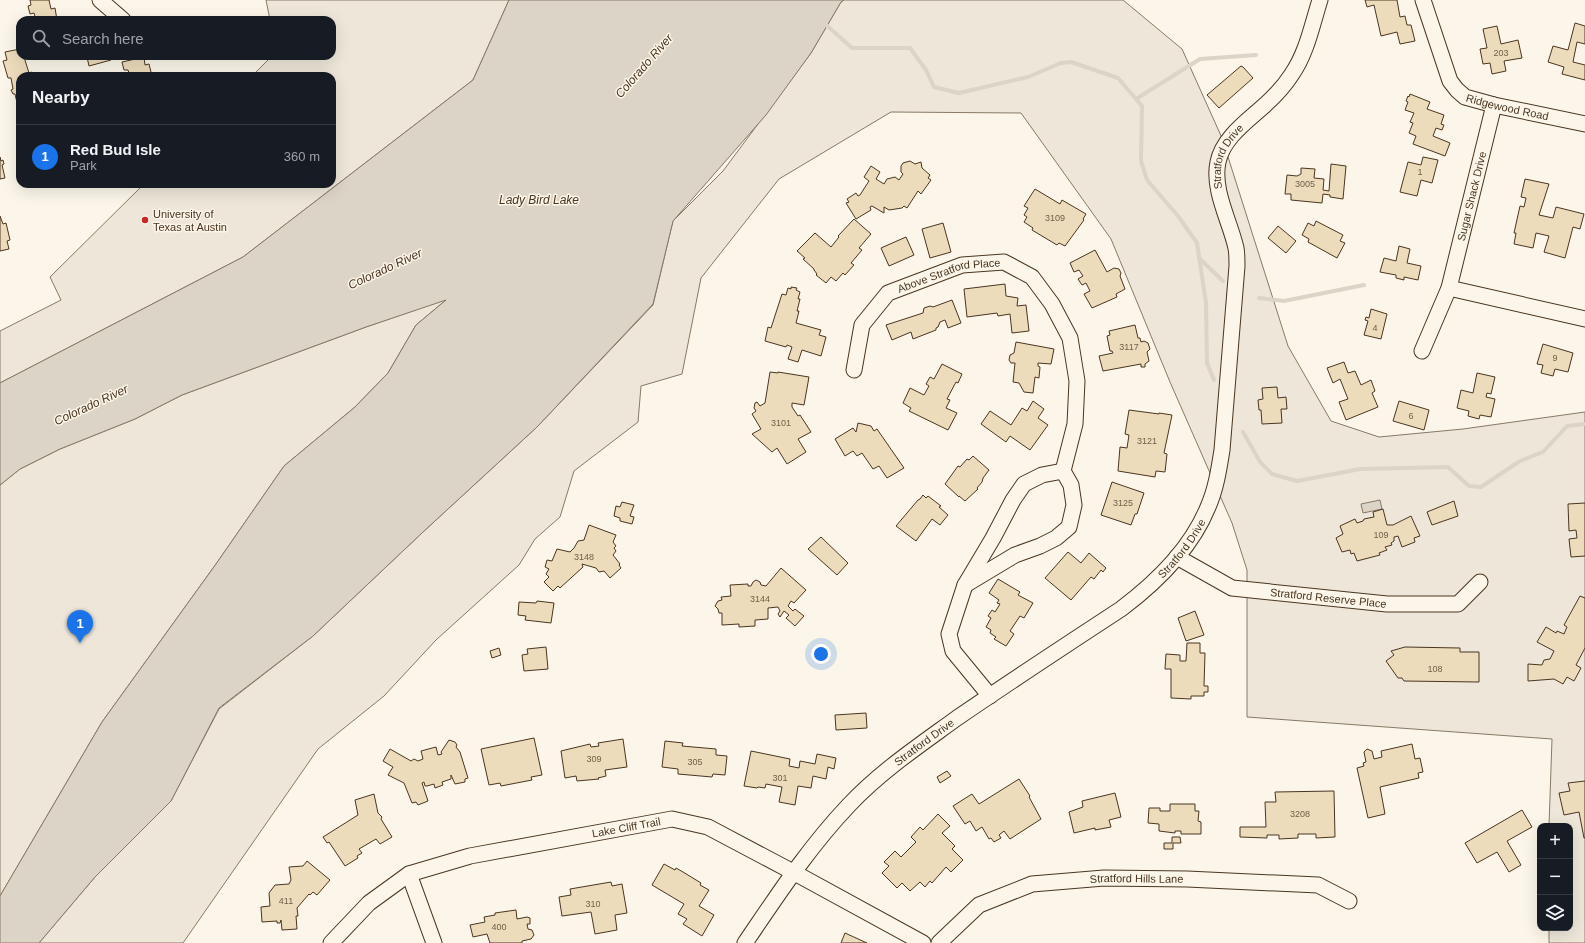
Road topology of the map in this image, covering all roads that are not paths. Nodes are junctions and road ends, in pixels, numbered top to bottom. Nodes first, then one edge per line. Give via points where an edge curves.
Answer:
1 (100, 0) edge
2 (1320, 0) edge
3 (1424, 0) edge
4 (118, 16) edge
5 (1494, 105) junction
6 (1585, 124) edge
7 (1449, 288) junction
8 (1585, 319) edge
9 (1422, 351) dead end
10 (854, 370) dead end
11 (1063, 471) junction
12 (1177, 558) junction
13 (1480, 582) dead end
14 (965, 585) junction
15 (990, 696) junction
16 (794, 872) junction
17 (409, 874) junction
18 (1349, 901) dead end
19 (331, 943) edge
20 (434, 943) edge
21 (745, 943) edge
22 (923, 943) edge
23 (939, 943) edge

1 - 4 street
2 - 12 street, Stratford Drive via 1302,56 1292,74 1270,100 1237,131 1224,147 1218,161 1220,196 1236,249 1237,266 1222,450 1218,476 1208,507 1195,533
3 - 5 street, Ridgewood Road via 1450,81 1465,97
5 - 6 street, Ridgewood Road
5 - 7 street, Sugar Shack Drive
7 - 8 street
7 - 9 street, Sugar Shack Drive
10 - 11 street, Above Stratford Place via 862,326 888,293 962,265 1004,262 1032,277 1052,304 1070,338 1077,381 1075,424
11 - 14 street via 1042,475 1024,484
11 - 14 street via 1071,485 1074,505 1068,527 1056,538 1015,555
12 - 13 street, Stratford Reserve Place via 1232,588 1354,602 1458,604
12 - 15 street, Stratford Drive via 1126,605
14 - 15 street via 949,634 953,651
15 - 16 street, Stratford Drive via 902,758 849,804
16 - 17 street, Lake Cliff Trail via 708,827 672,819 470,856
16 - 21 street, Stratford Drive
16 - 22 street, Lake Cliff Trail
17 - 19 street, Lake Cliff Trail via 369,903
17 - 20 street
18 - 23 street, Stratford Hills Lane via 1318,885 1104,878 1032,884 979,905

